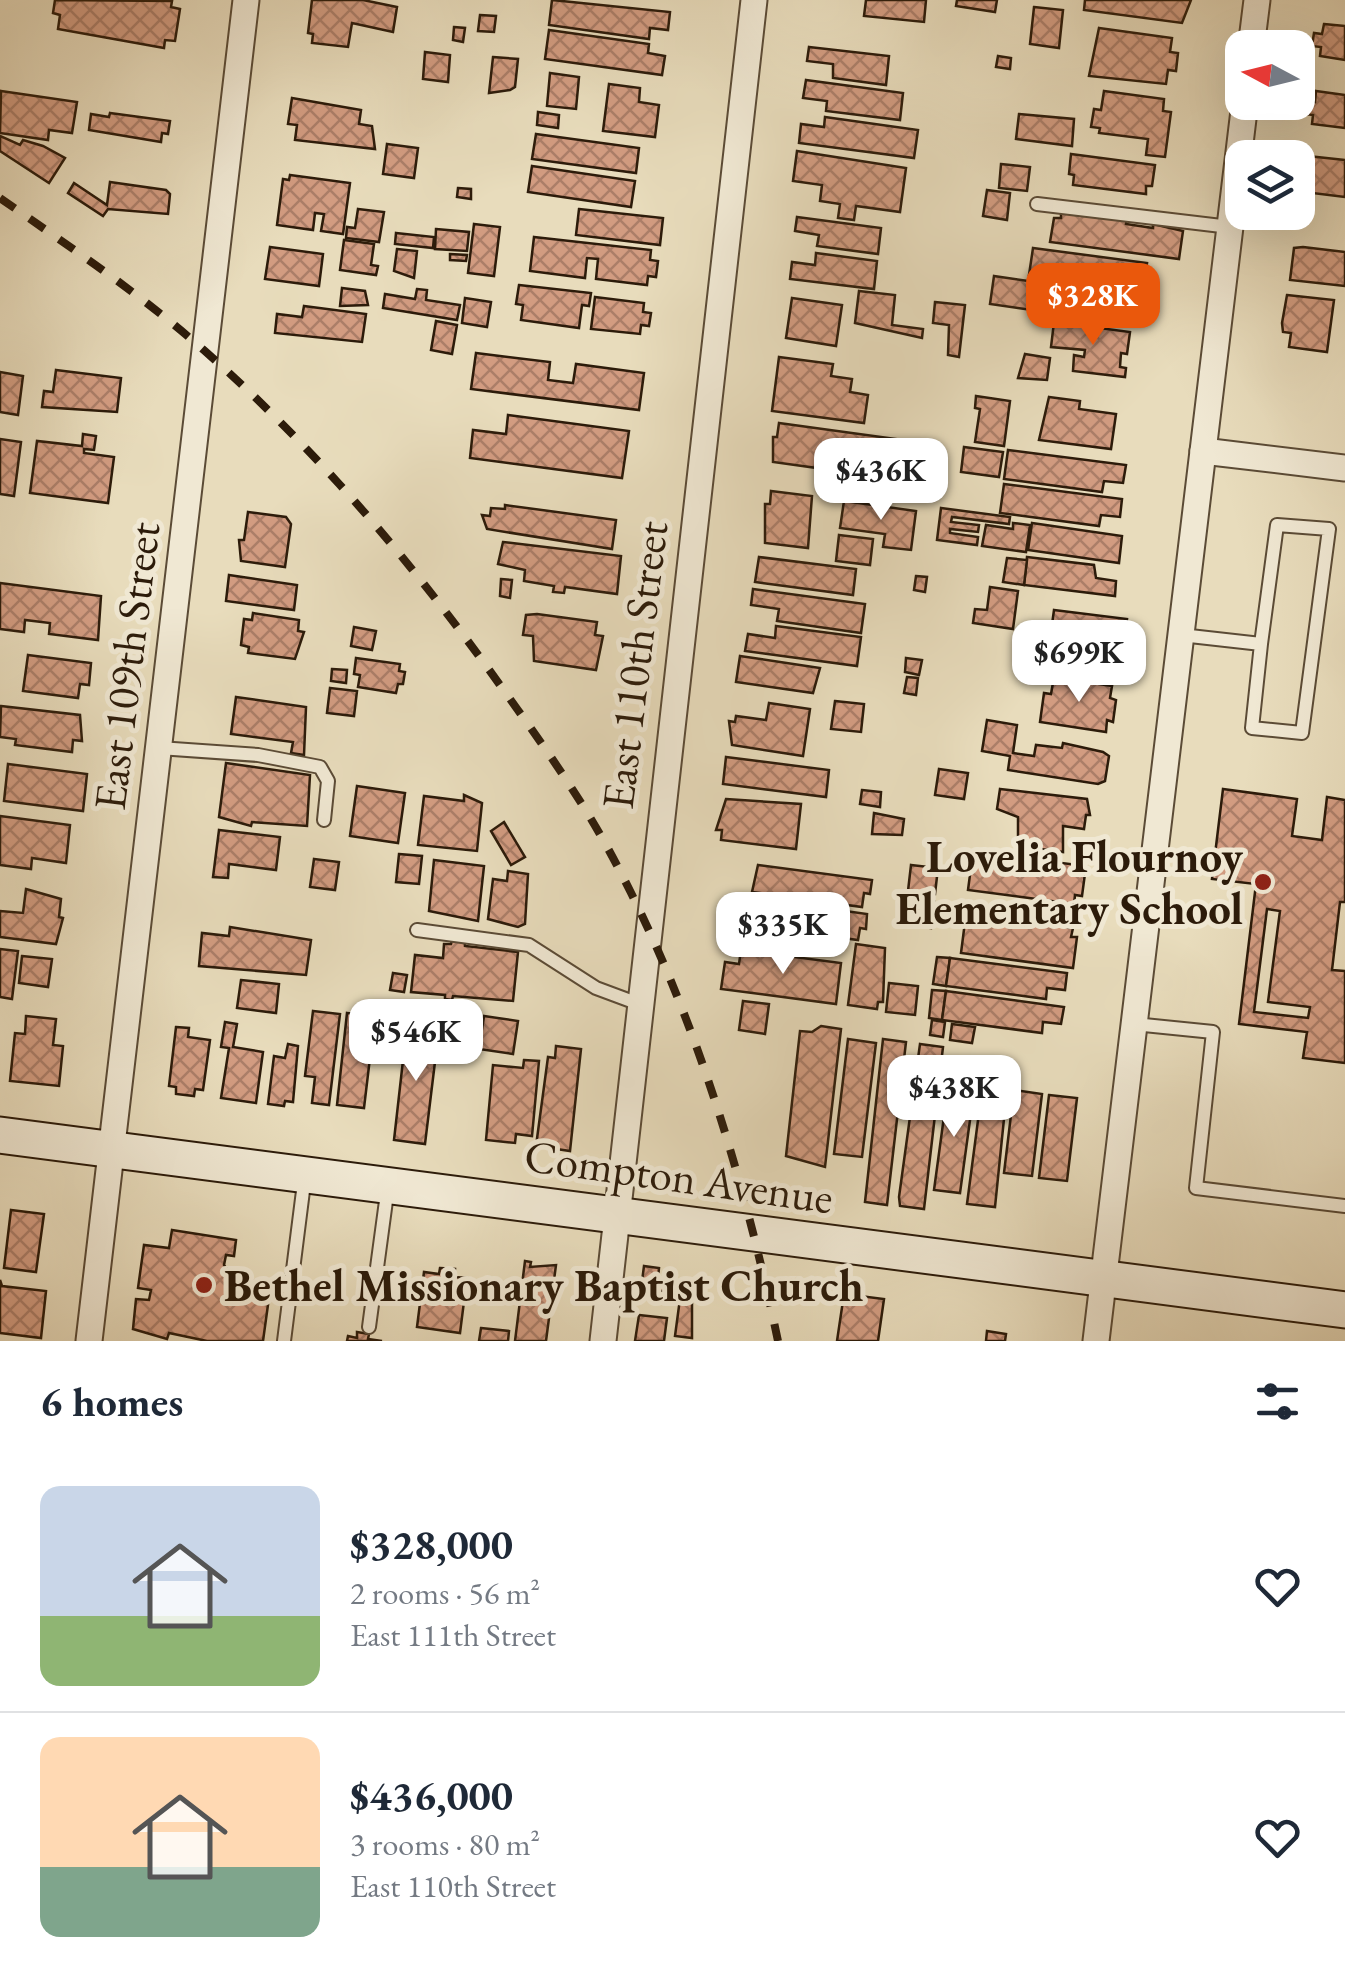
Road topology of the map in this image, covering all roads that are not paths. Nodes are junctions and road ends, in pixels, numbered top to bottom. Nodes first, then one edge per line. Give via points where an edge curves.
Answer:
1 (246, 0) edge
2 (754, 0) edge
3 (1257, 0) edge
4 (1254, 30) edge
5 (1037, 204) dead end
6 (1225, 226) edge
7 (1230, 230) edge
8 (1203, 452) junction
9 (1345, 468) edge
10 (1181, 635) junction
11 (1262, 644) junction
12 (159, 748) junction
13 (324, 820) dead end
14 (417, 930) dead end
15 (639, 1004) junction
16 (1134, 1024) junction
17 (0, 1135) edge
18 (112, 1150) junction
19 (305, 1174) junction
20 (388, 1185) junction
21 (1345, 1206) edge
22 (618, 1214) junction
23 (1103, 1282) junction
24 (1345, 1310) edge
25 (370, 1328) dead end
26 (89, 1341) edge
27 (284, 1341) edge
28 (603, 1341) edge
29 (1096, 1341) edge

1 - 12 street, East 109th Street
2 - 15 street, East 110th Street
3 - 4 street
5 - 6 lane
7 - 8 street
8 - 9 street
8 - 10 street
10 - 11 lane
10 - 16 street
11 - 11 lane via 1252,728 1302,733 1329,529 1276,524
12 - 13 lane via 320,768 328,781
12 - 18 street, East 109th Street
14 - 15 lane via 529,945 596,988
15 - 22 street, East 110th Street
16 - 21 lane via 1213,1032 1196,1188
16 - 23 street
17 - 18 main road, Compton Avenue
18 - 19 main road, Compton Avenue
18 - 26 street, East 109th Street
19 - 20 main road, Compton Avenue
19 - 27 lane
20 - 22 main road, Compton Avenue
20 - 25 lane
22 - 23 main road, Compton Avenue
22 - 28 street, East 110th Street
23 - 24 main road, Compton Avenue
23 - 29 street

